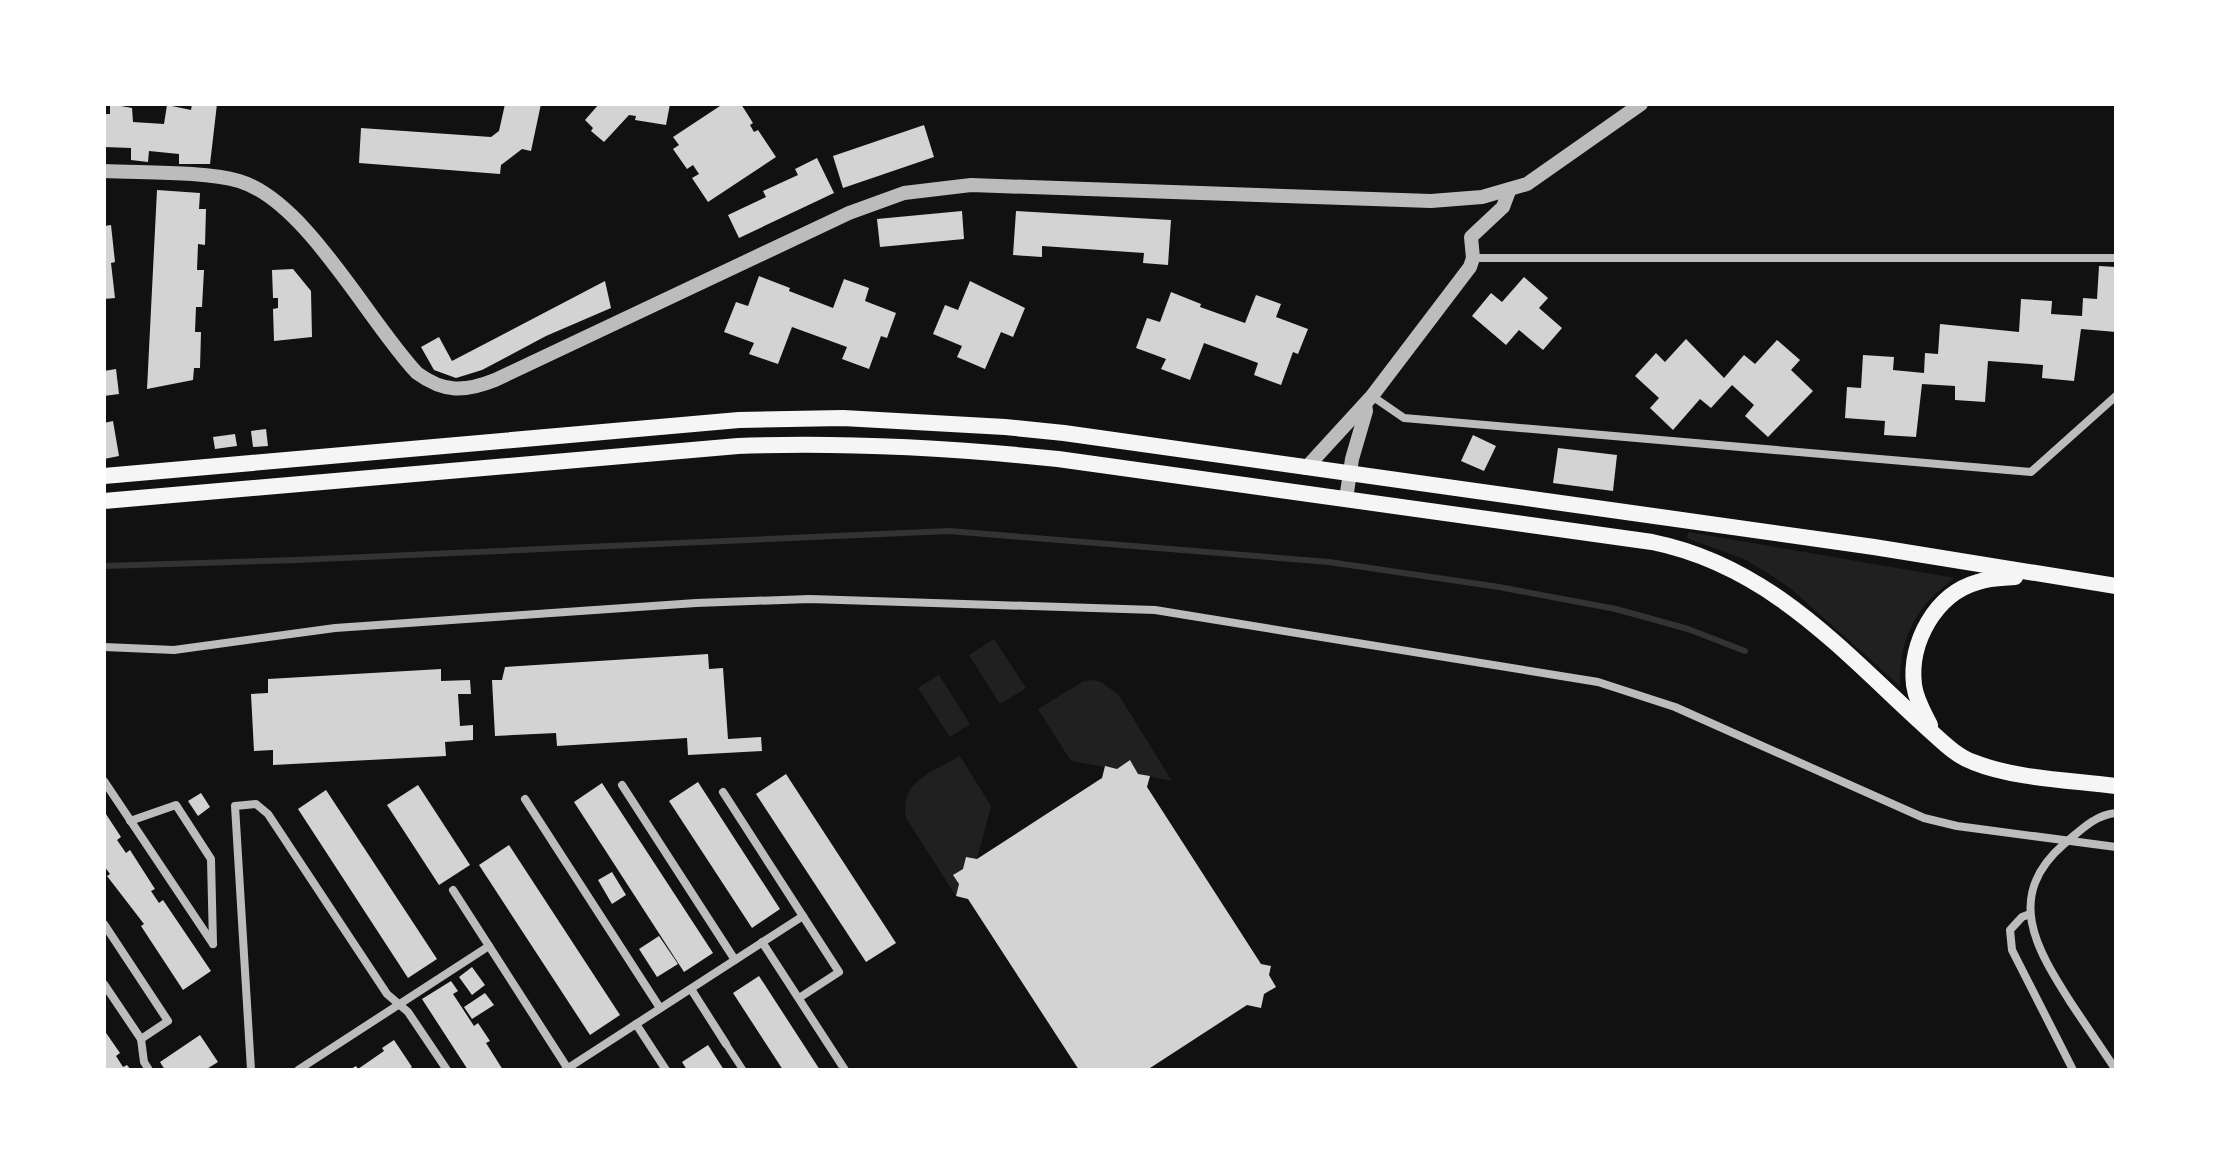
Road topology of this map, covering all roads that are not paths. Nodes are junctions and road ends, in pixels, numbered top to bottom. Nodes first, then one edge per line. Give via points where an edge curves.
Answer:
1 (1641, 104) edge
2 (104, 171) edge
3 (1509, 191) junction
4 (1473, 258) junction
5 (2116, 258) edge
6 (2116, 396) edge
7 (1369, 401) junction
8 (1306, 468) junction
9 (1349, 474) junction
10 (104, 476) edge
11 (1346, 499) junction
12 (104, 501) edge
13 (2040, 574) junction
14 (2116, 586) edge
15 (104, 647) edge
16 (1937, 737) junction
17 (104, 781) edge
18 (622, 785) dead end
19 (2116, 786) edge
20 (723, 792) dead end
21 (525, 799) dead end
22 (2116, 813) edge
23 (130, 821) junction
24 (2116, 847) edge
25 (453, 890) dead end
26 (2030, 914) junction
27 (803, 916) junction
28 (104, 924) edge
29 (762, 942) junction
30 (489, 946) junction
31 (735, 960) junction
32 (104, 984) edge
33 (691, 989) junction
34 (799, 998) junction
35 (399, 1004) junction
36 (660, 1008) junction
37 (636, 1024) junction
38 (141, 1039) junction
39 (726, 1044) joint
40 (566, 1069) edge
41 (149, 1070) edge
42 (251, 1070) edge
43 (298, 1070) edge
44 (447, 1070) edge
45 (666, 1070) edge
46 (743, 1070) edge
47 (845, 1070) edge
48 (2073, 1070) edge
49 (2116, 1070) edge

1 - 3 street via 1538,177
2 - 3 street via 222,178 270,196 298,220 417,373 430,383 461,390 495,380 849,213 904,193 971,185 1431,201
3 - 4 street via 1503,207 1471,237
4 - 5 street
4 - 7 street
6 - 7 street via 2031,472 1404,418
7 - 8 street
7 - 9 street
8 - 9 main road
8 - 10 main road via 1020,428 788,418
9 - 11 street
9 - 13 main road
11 - 12 main road via 1058,459 841,443 738,446
11 - 16 main road via 1652,542 1707,557 1752,578 1792,607
13 - 14 main road
13 - 16 main road via 1976,582 1945,601 1926,625 1915,652 1914,688
15 - 24 street via 174,650 335,628 710,602 825,599 1155,610 1598,682 1675,707 1924,818
16 - 19 main road via 1962,757 1990,768
17 - 23 street
18 - 31 street
20 - 27 street
21 - 36 street
22 - 26 street via 2090,822 2050,857 2036,879
23 - 23 street via 213,944 211,859 176,805
25 - 30 street
26 - 48 street via 2010,930 2012,950
26 - 49 street via 2049,969
27 - 29 street
27 - 34 street via 839,972
28 - 38 street via 168,1021
29 - 31 street
29 - 34 street
30 - 35 street
30 - 40 street
31 - 33 street
32 - 38 street
33 - 36 street
33 - 39 street
34 - 47 street
35 - 42 street via 387,994 268,814 256,804 235,806
35 - 43 street
35 - 44 street
36 - 37 street
37 - 40 street
37 - 45 street
38 - 41 street
39 - 46 street

